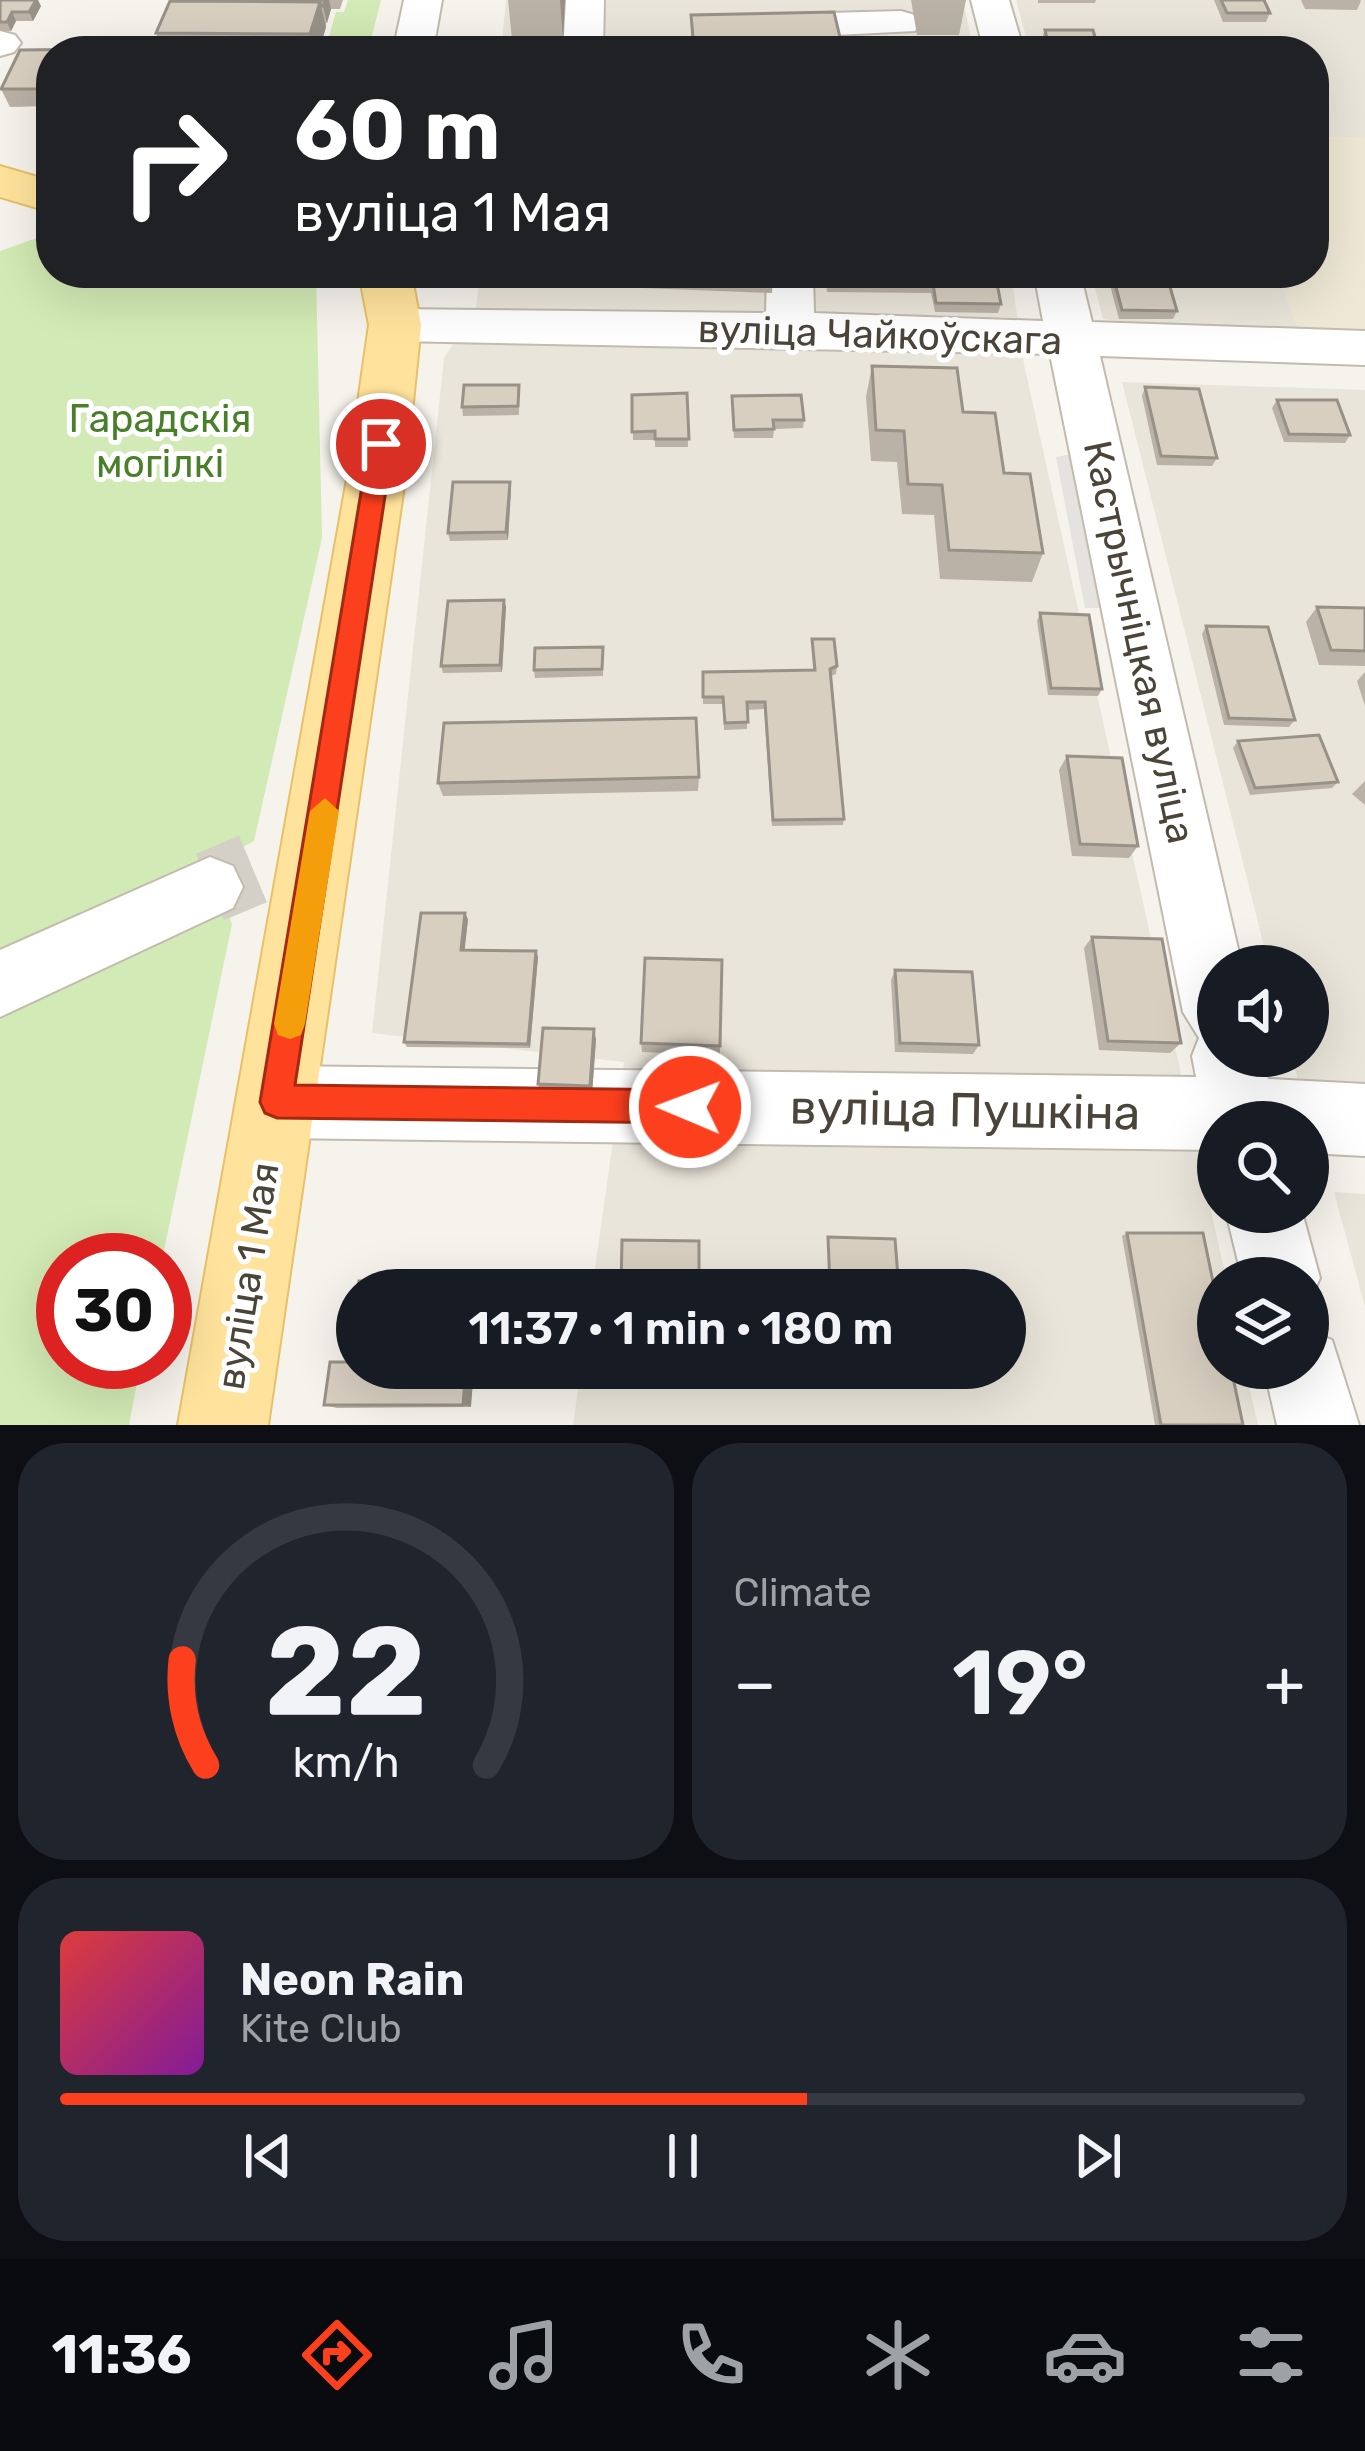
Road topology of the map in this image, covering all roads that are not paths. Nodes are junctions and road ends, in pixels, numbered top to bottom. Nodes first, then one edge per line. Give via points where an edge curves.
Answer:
1 (423, 0) edge
2 (585, 0) edge
3 (990, 0) edge
4 (897, 25) edge
5 (716, 28) edge
6 (416, 36) edge
7 (584, 36) edge
8 (1000, 36) edge
9 (790, 288) edge
10 (1061, 288) edge
11 (390, 299) edge
12 (790, 330) junction
13 (1074, 340) junction
14 (1365, 348) edge
15 (210, 887) tunnel mouth
16 (1204, 945) edge
17 (0, 984) edge
18 (1236, 1097) edge
19 (277, 1102) junction
20 (1365, 1120) edge
21 (1309, 1389) edge
22 (223, 1425) edge
23 (1318, 1425) edge

1 - 6 street
2 - 7 street
3 - 8 street
4 - 5 street
9 - 12 street
10 - 13 street, Кастрычніцкая вуліца
11 - 12 street, вуліца Чайкоўскага
11 - 19 main road, вуліца 1 Мая via 373,502
12 - 13 street, вуліца Чайкоўскага
13 - 14 street, вуліца Чайкоўскага
13 - 16 street, Кастрычніцкая вуліца
15 - 17 street
18 - 19 street, вуліца Пушкіна
18 - 20 street, вуліца Пушкіна
19 - 22 main road, вуліца 1 Мая
21 - 23 street

